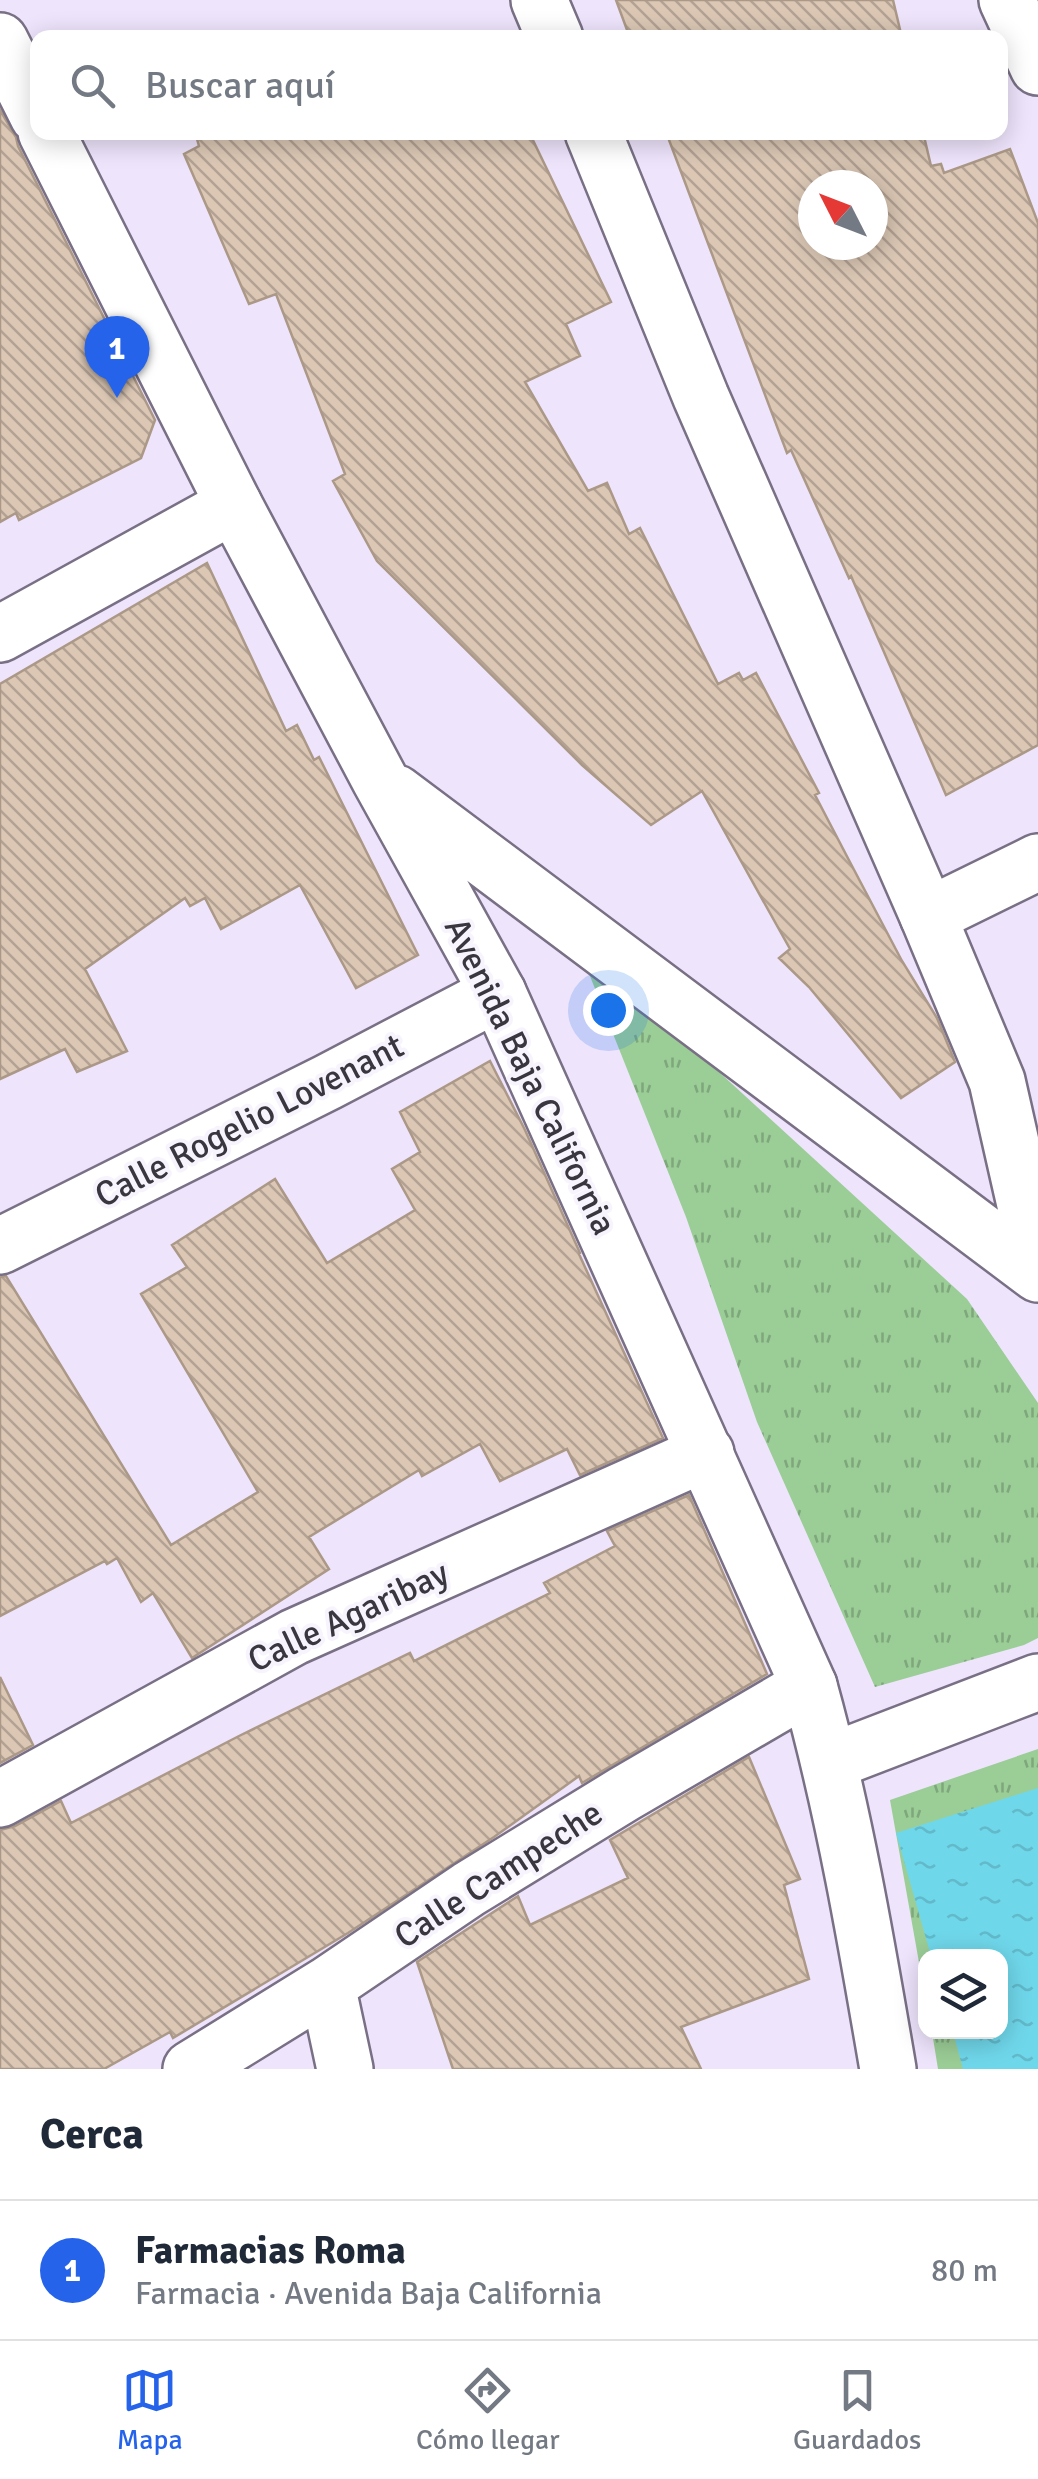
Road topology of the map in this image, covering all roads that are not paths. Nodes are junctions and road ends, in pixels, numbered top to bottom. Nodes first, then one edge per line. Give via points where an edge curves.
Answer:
1 (539, 0) edge
2 (1007, 0) edge
3 (552, 30) edge
4 (3, 57) edge
5 (1038, 67) edge
6 (30, 103) edge
7 (50, 140) edge
8 (596, 140) edge
9 (234, 506) junction
10 (0, 634) edge
11 (380, 780) junction
12 (1038, 862) edge
13 (928, 916) junction
14 (498, 993) junction
15 (0, 1246) edge
16 (1038, 1262) edge
17 (1038, 1274) edge
18 (706, 1452) junction
19 (1038, 1682) edge
20 (809, 1686) junction
21 (830, 1762) junction
22 (0, 1799) edge
23 (327, 1986) junction
24 (191, 2069) edge
25 (345, 2069) edge
26 (888, 2069) edge

1 - 3 main road
2 - 5 main road
4 - 6 main road
7 - 9 main road, Avenida Baja California
8 - 13 main road
9 - 10 main road
9 - 11 main road, Avenida Baja California
11 - 14 main road, Avenida Baja California
11 - 17 main road
12 - 13 main road
13 - 16 main road via 998,1081
14 - 15 main road, Calle Rogelio Lovenant
14 - 18 main road, Avenida Baja California
18 - 20 main road, Avenida Baja California
18 - 22 main road, Calle Agaribay via 294,1637
19 - 21 main road
20 - 21 main road, Avenida Baja California
20 - 23 main road, Calle Campeche via 484,1880
21 - 26 main road, Avenida Baja California
23 - 24 main road, Calle Campeche
23 - 25 main road

